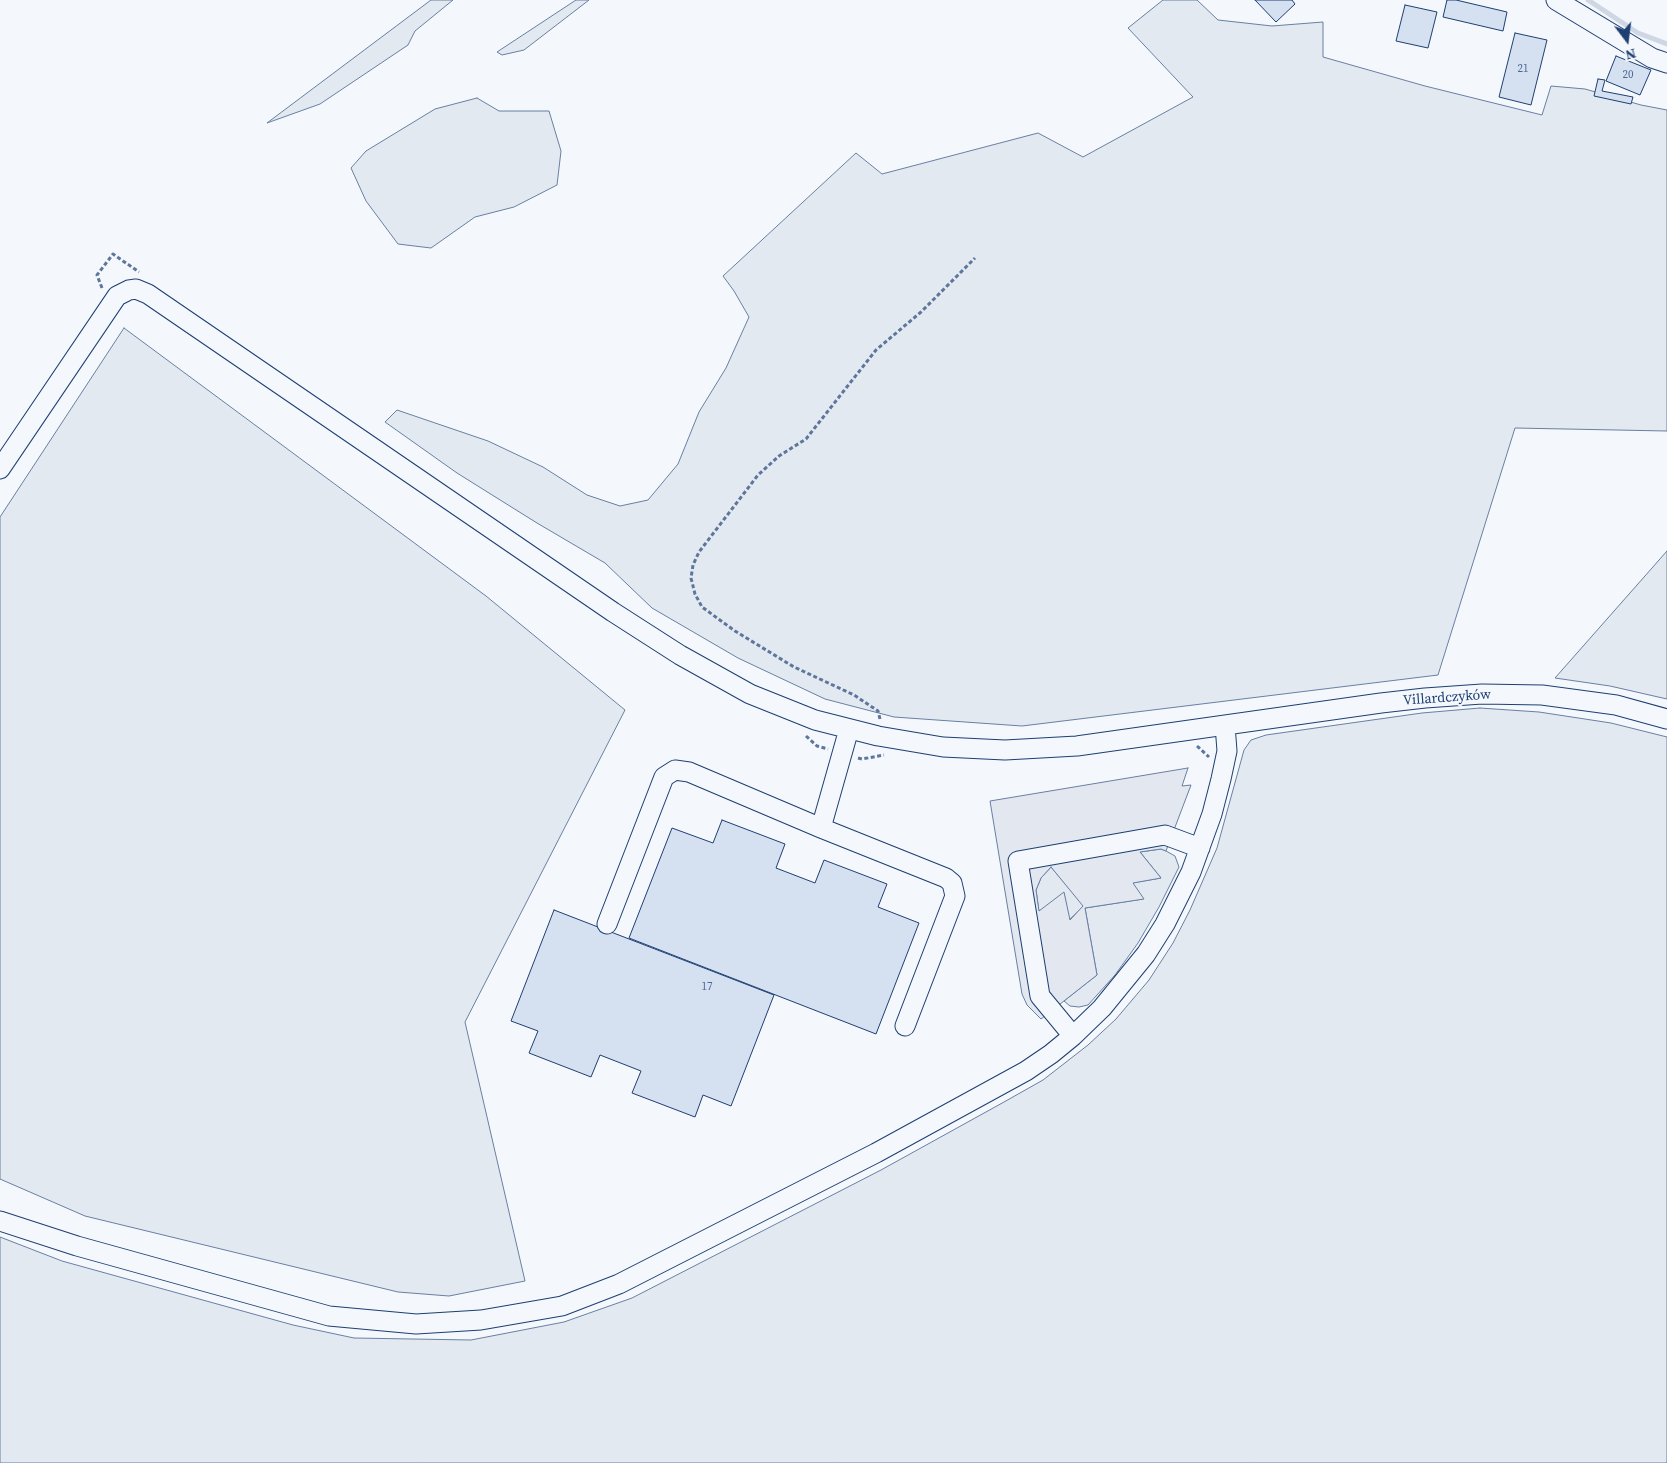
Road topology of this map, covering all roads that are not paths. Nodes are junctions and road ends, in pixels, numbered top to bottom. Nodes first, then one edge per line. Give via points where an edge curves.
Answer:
1 (1556, 0) edge
2 (1667, 63) edge
3 (0, 469) edge
4 (1667, 719) edge
5 (1225, 725) junction
6 (849, 729) junction
7 (821, 828) junction
8 (1200, 848) junction
9 (607, 924) dead end
10 (905, 1026) dead end
11 (1073, 1036) junction
12 (0, 1221) edge

1 - 2 street via 1652,58
3 - 6 street, Villardczyków via 117,296 129,290 143,291 680,655 750,694 815,720
4 - 5 street, Villardczyków via 1616,704 1542,695 1482,694 1425,698
5 - 6 street, Villardczyków via 1077,746 1005,750 943,747
5 - 8 street via 1223,770
6 - 7 street
7 - 9 street via 689,772 675,770 664,777
7 - 10 street via 952,883 955,896
8 - 11 street via 1165,924 1146,954 1102,1008
8 - 11 street via 1165,835 1018,861 1040,996
11 - 12 street via 1026,1071 876,1154 619,1284 562,1306 481,1320 416,1324 329,1316 77,1246

